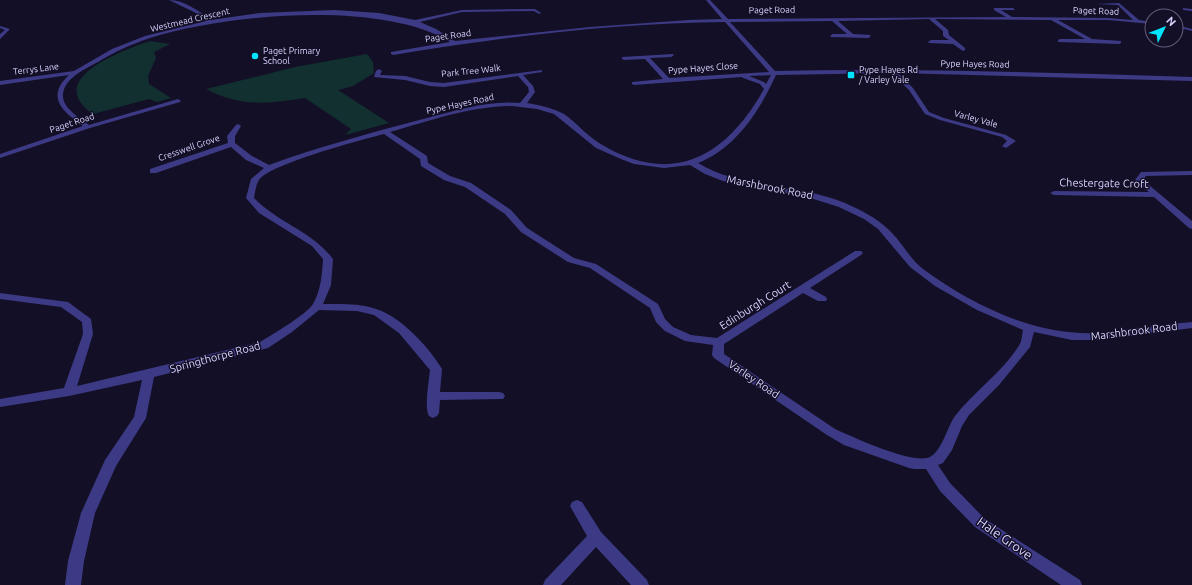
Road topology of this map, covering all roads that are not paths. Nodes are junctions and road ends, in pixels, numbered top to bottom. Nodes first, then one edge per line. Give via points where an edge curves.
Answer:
1 (171, 0) edge
2 (708, 0) edge
3 (1098, 4) dead end
4 (1119, 4) junction
5 (1130, 4) dead end
6 (1013, 9) dead end
7 (1185, 9) dead end
8 (538, 10) dead end
9 (1192, 10) edge
10 (930, 18) junction
11 (833, 19) junction
12 (1012, 19) junction
13 (1053, 19) junction
14 (724, 20) junction
15 (1137, 21) junction
16 (210, 22) junction
17 (415, 22) junction
18 (1144, 22) edge
19 (0, 27) edge
20 (832, 36) dead end
21 (852, 36) junction
22 (869, 36) dead end
23 (0, 38) edge
24 (1091, 41) junction
25 (932, 42) dead end
26 (953, 42) junction
27 (1119, 42) dead end
28 (454, 43) junction
29 (963, 49) dead end
30 (1073, 49) dead end
31 (393, 53) dead end
32 (671, 55) dead end
33 (646, 57) junction
34 (624, 58) dead end
35 (540, 71) dead end
36 (74, 73) junction
37 (894, 73) junction
38 (519, 74) junction
39 (774, 74) junction
40 (734, 75) junction
41 (667, 79) junction
42 (1192, 79) edge
43 (368, 81) dead end
44 (0, 83) edge
45 (634, 83) dead end
46 (767, 89) junction
47 (178, 101) dead end
48 (142, 104) dead end
49 (522, 105) junction
50 (150, 109) junction
51 (927, 113) junction
52 (918, 116) dead end
53 (238, 126) dead end
54 (88, 127) junction
55 (384, 131) junction
56 (232, 144) junction
57 (1006, 146) dead end
58 (0, 156) edge
59 (692, 163) junction
60 (270, 168) junction
61 (153, 171) dead end
62 (1192, 173) edge
63 (260, 174) joint
64 (1054, 193) dead end
65 (1154, 195) junction
66 (1192, 226) edge
67 (858, 253) dead end
68 (802, 289) junction
69 (0, 296) edge
70 (822, 299) dead end
71 (317, 306) junction
72 (1192, 325) edge
73 (1029, 328) junction
74 (719, 342) junction
75 (149, 374) junction
76 (69, 392) junction
77 (433, 396) junction
78 (499, 396) dead end
79 (0, 403) edge
80 (433, 413) dead end
81 (930, 462) junction
82 (577, 506) dead end
83 (596, 537) junction
84 (73, 585) edge
85 (551, 585) edge
86 (641, 585) edge
87 (1074, 585) edge

1 - 16 street via 198,12
2 - 14 street
3 - 4 street
4 - 5 street
4 - 15 street
6 - 12 street via 996,9
7 - 9 street
8 - 17 street via 462,11
10 - 11 street, Paget Road
10 - 12 street, Paget Road
10 - 26 street via 946,31 946,36
11 - 14 street, Paget Road
11 - 21 street
12 - 13 street, Paget Road
13 - 15 street, Paget Road
13 - 24 street
14 - 28 street, Paget Road via 590,28
14 - 39 street
15 - 18 street, Paget Road
16 - 17 street, Westmead Crescent via 278,13 326,11 367,13
16 - 36 street, Westmead Crescent via 158,34 119,48
17 - 28 street, Westmead Crescent via 436,30
19 - 23 street via 8,29
20 - 21 street
21 - 22 street
24 - 27 street
24 - 30 street via 1060,41
25 - 26 street
26 - 29 street
28 - 31 street, Paget Road
32 - 33 street
33 - 34 street
33 - 41 street
35 - 38 street, Park Tree Walk
36 - 44 street, Terrys Lane
36 - 54 street, Westmead Crescent via 65,83 60,98 62,105
37 - 39 street, Pype Hayes Road
37 - 42 street, Pype Hayes Road via 959,72
37 - 51 street via 911,89
38 - 43 street, Park Tree Walk via 444,84 430,84 378,74
38 - 49 street via 531,87 532,92
39 - 40 street, Pype Hayes Close
39 - 46 street, Pype Hayes Road
40 - 41 street, Pype Hayes Close
40 - 46 street via 762,83
41 - 45 street, Pype Hayes Close
46 - 59 street, Pype Hayes Road via 744,122 720,148
47 - 50 street, Paget Road
48 - 50 street
49 - 55 street, Pype Hayes Road via 479,108
49 - 59 street, Pype Hayes Road via 538,107 561,115 598,146 630,160 668,165
50 - 54 street, Paget Road
51 - 52 street
51 - 57 street, Varley Vale via 1004,136 1012,141
53 - 56 street, Cresswell Grove via 231,136
54 - 58 street, Paget Road
55 - 60 street, Pype Hayes Road
55 - 74 street via 424,158 424,164 446,178 468,185 508,212 524,230 571,260 593,266 654,306 660,320 669,329 689,338
56 - 60 street, Cresswell Grove via 249,158
56 - 61 street, Cresswell Grove
59 - 73 street, Marshbrook Road via 720,178 793,190 841,205 881,227 917,269 979,308
60 - 63 street, Pype Hayes Road
62 - 65 street via 1144,174 1139,180
63 - 71 street, Springthorpe Road via 250,198 262,211 315,244 328,259 326,285
64 - 65 street, Chestergate Croft
65 - 66 street
67 - 68 street, Edinburgh Court
68 - 70 street, Edinburgh Court
68 - 74 street, Edinburgh Court
69 - 76 street via 64,304 87,321 88,334
71 - 75 street, Springthorpe Road via 288,330 264,345
71 - 77 street via 378,312 407,332 436,369
72 - 73 street, Marshbrook Road via 1097,337 1060,336
73 - 81 street via 1026,344 965,412 938,459
74 - 81 street, Varley Road via 718,354 831,432 914,464
75 - 76 street, Springthorpe Road
75 - 84 street via 140,418 110,464 88,513
76 - 79 street, Springthorpe Road
77 - 78 street
77 - 80 street
81 - 87 street, Hale Grove via 945,487 980,523
82 - 83 street
83 - 85 street
83 - 86 street

